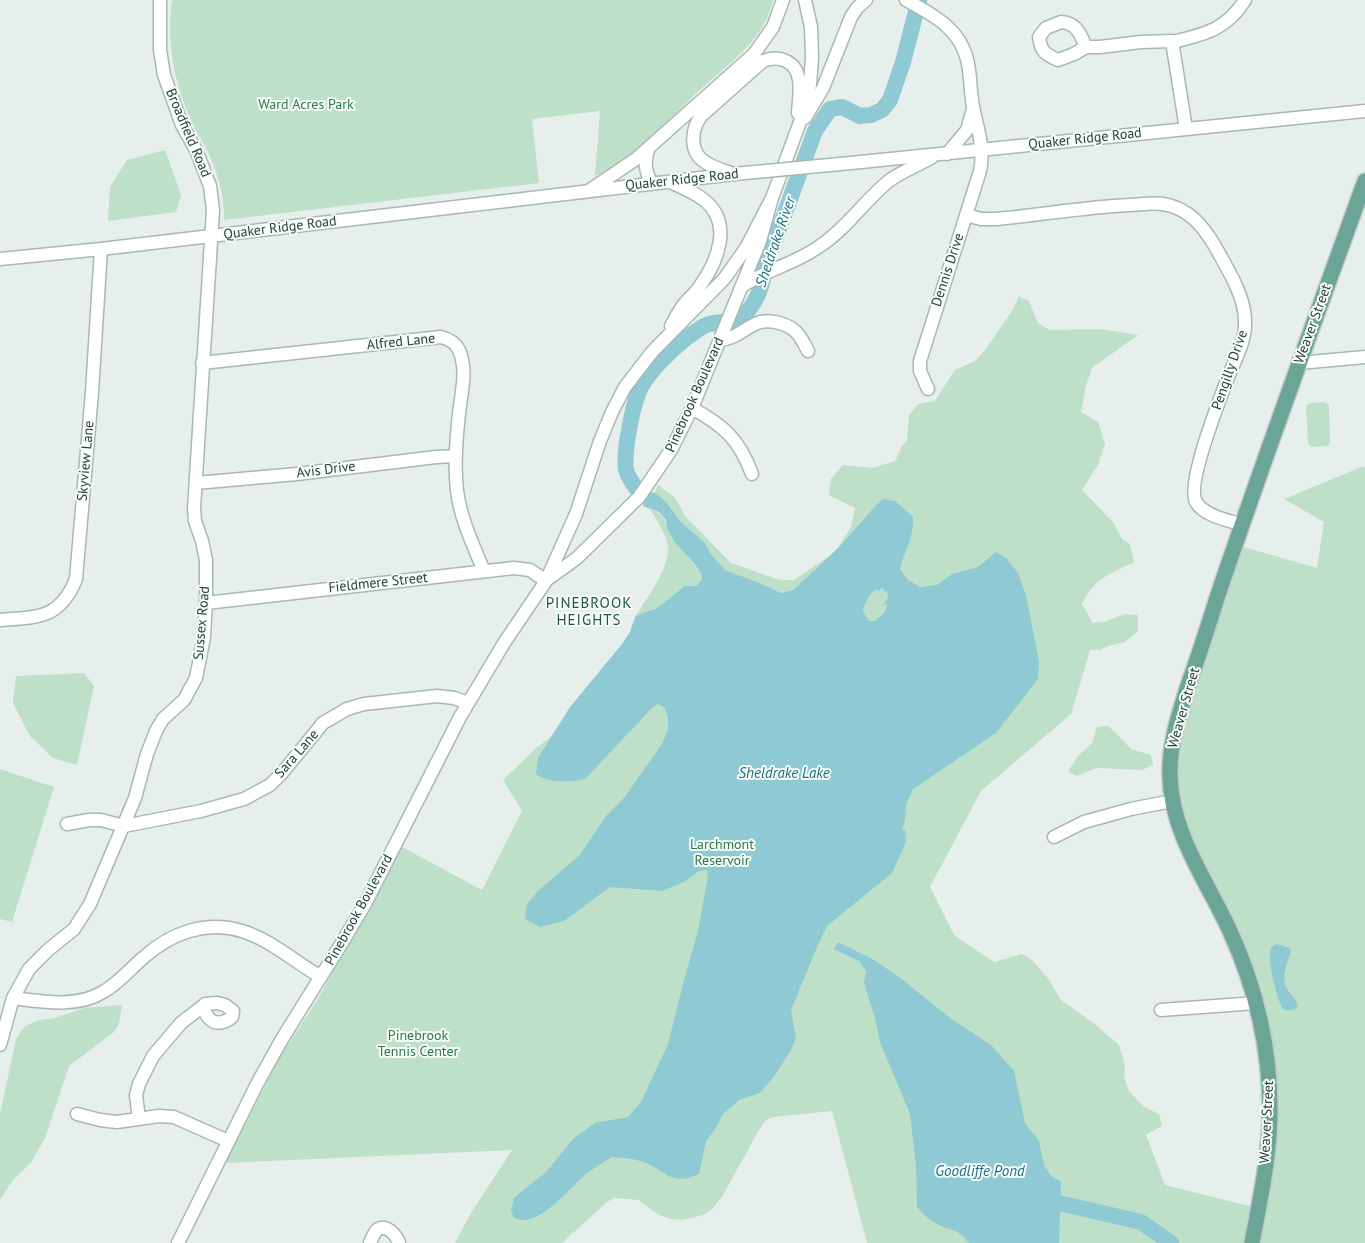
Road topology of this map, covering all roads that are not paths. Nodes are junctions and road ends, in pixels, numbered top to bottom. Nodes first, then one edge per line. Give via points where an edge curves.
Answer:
1 (160, 0) edge
2 (783, 0) edge
3 (805, 0) edge
4 (866, 0) edge
5 (906, 0) edge
6 (1244, 0) edge
7 (1173, 42) junction
8 (1086, 47) dead end
9 (973, 106) junction
10 (1365, 111) edge
11 (1186, 129) junction
12 (797, 131) junction
13 (648, 148) junction
14 (982, 149) junction
15 (942, 154) junction
16 (734, 174) junction
17 (1365, 181) edge
18 (670, 182) junction
19 (651, 184) junction
20 (588, 191) junction
21 (772, 198) junction
22 (966, 215) junction
23 (211, 236) junction
24 (101, 250) junction
25 (0, 259) edge
26 (741, 288) junction
27 (713, 291) junction
28 (732, 309) junction
29 (722, 334) junction
30 (660, 343) junction
31 (808, 351) dead end
32 (1365, 357) edge
33 (1299, 362) junction
34 (202, 363) junction
35 (928, 389) dead end
36 (692, 408) junction
37 (456, 456) junction
38 (752, 474) dead end
39 (196, 484) junction
40 (1242, 525) junction
41 (484, 571) junction
42 (546, 581) junction
43 (206, 603) junction
44 (0, 620) edge
45 (468, 703) junction
46 (1172, 801) junction
47 (67, 824) dead end
48 (124, 826) junction
49 (1054, 837) dead end
50 (321, 977) junction
51 (14, 998) junction
52 (1256, 1003) junction
53 (203, 1006) dead end
54 (1162, 1010) dead end
55 (0, 1045) edge
56 (77, 1114) dead end
57 (138, 1119) junction
58 (228, 1141) junction
59 (178, 1243) edge
60 (370, 1243) edge
61 (399, 1243) edge
62 (1252, 1243) edge

1 - 23 street, Broadfield Road via 160,50 164,75 182,125 210,186 213,210
2 - 13 street via 773,27 761,45
3 - 12 street, Pinebrook Boulevard via 812,41 812,70
4 - 12 street via 851,17 823,88
5 - 9 street via 954,32 968,62
6 - 7 street via 1231,19 1218,28
7 - 8 street
7 - 11 street
9 - 14 street, Dennis Drive
9 - 15 street via 968,130
10 - 11 street, Quaker Ridge Road
11 - 14 street, Quaker Ridge Road
12 - 16 street via 798,72 784,60 773,58 763,61 701,116 695,127 693,141 700,158 709,165
12 - 21 street, Pinebrook Boulevard
13 - 19 street via 645,166
13 - 20 street via 626,167
14 - 15 street, Quaker Ridge Road
14 - 22 street, Dennis Drive via 980,171
15 - 16 street, Quaker Ridge Road, bridge
15 - 26 street via 890,180 827,241 808,254 755,278
16 - 18 street, Quaker Ridge Road
17 - 33 main road, Weaver Street
18 - 19 street, Quaker Ridge Road
18 - 30 street via 710,206 718,220 721,241 706,278 684,304
19 - 20 street, Quaker Ridge Road
20 - 23 street, Quaker Ridge Road
21 - 26 street, Pinebrook Boulevard via 760,241
21 - 27 street, Pinebrook Boulevard via 738,259
22 - 35 street, Dennis Drive via 920,360 920,371
22 - 40 street, Pengilly Drive via 997,219 1163,204 1185,212 1205,229 1232,277 1243,305 1245,327 1197,468 1194,496 1204,511
23 - 24 street, Quaker Ridge Road
23 - 34 street, Sussex Road
24 - 25 street, Quaker Ridge Road
24 - 44 street, Skyview Lane via 76,579 66,600 52,611 40,616
26 - 28 street, Pinebrook Boulevard
27 - 28 street via 727,296
27 - 30 street, Pinebrook Boulevard
28 - 29 street, Pinebrook Boulevard
29 - 31 street via 733,338 758,322 772,322 796,332
29 - 36 street, Pinebrook Boulevard
30 - 42 street, Pinebrook Boulevard via 631,378 612,412 576,514
32 - 33 street
33 - 40 main road, Weaver Street
34 - 37 street, Alfred Lane via 441,337 448,339 458,350 464,384
34 - 39 street, Sussex Road
36 - 38 street via 734,438
36 - 42 street, Pinebrook Boulevard via 654,478 639,498 577,558
37 - 39 street, Avis Drive
37 - 41 street, Alfred Lane via 461,513
39 - 43 street, Sussex Road via 195,522 206,560
40 - 46 main road, Weaver Street via 1177,721 1170,760
41 - 42 street, Fieldmere Street via 524,568
41 - 43 street, Fieldmere Street
42 - 45 street, Pinebrook Boulevard
43 - 48 street, Sussex Road via 204,637 196,678 184,700 163,719 156,731
45 - 48 street, Sara Lane via 437,696 364,704 347,709 323,723 270,785 244,798 201,811
45 - 50 street, Pinebrook Boulevard via 354,924
46 - 49 street via 1084,822
46 - 52 main road, Weaver Street via 1179,829 1229,930
47 - 48 street, Sara Lane via 101,820
48 - 51 street, Sussex Road via 84,915 74,929 29,969
50 - 51 street via 243,932 211,927 180,933 163,942 103,992 84,1000 41,1002
50 - 58 street, Pinebrook Boulevard via 270,1060
51 - 55 street, Sussex Road
52 - 54 street
52 - 62 main road, Weaver Street via 1265,1044 1270,1111 1260,1206
53 - 57 street via 181,1023 153,1056 136,1095
56 - 57 street via 117,1122
57 - 58 street via 174,1117
58 - 59 street, Pinebrook Boulevard
60 - 61 street via 378,1229 383,1228 394,1234

